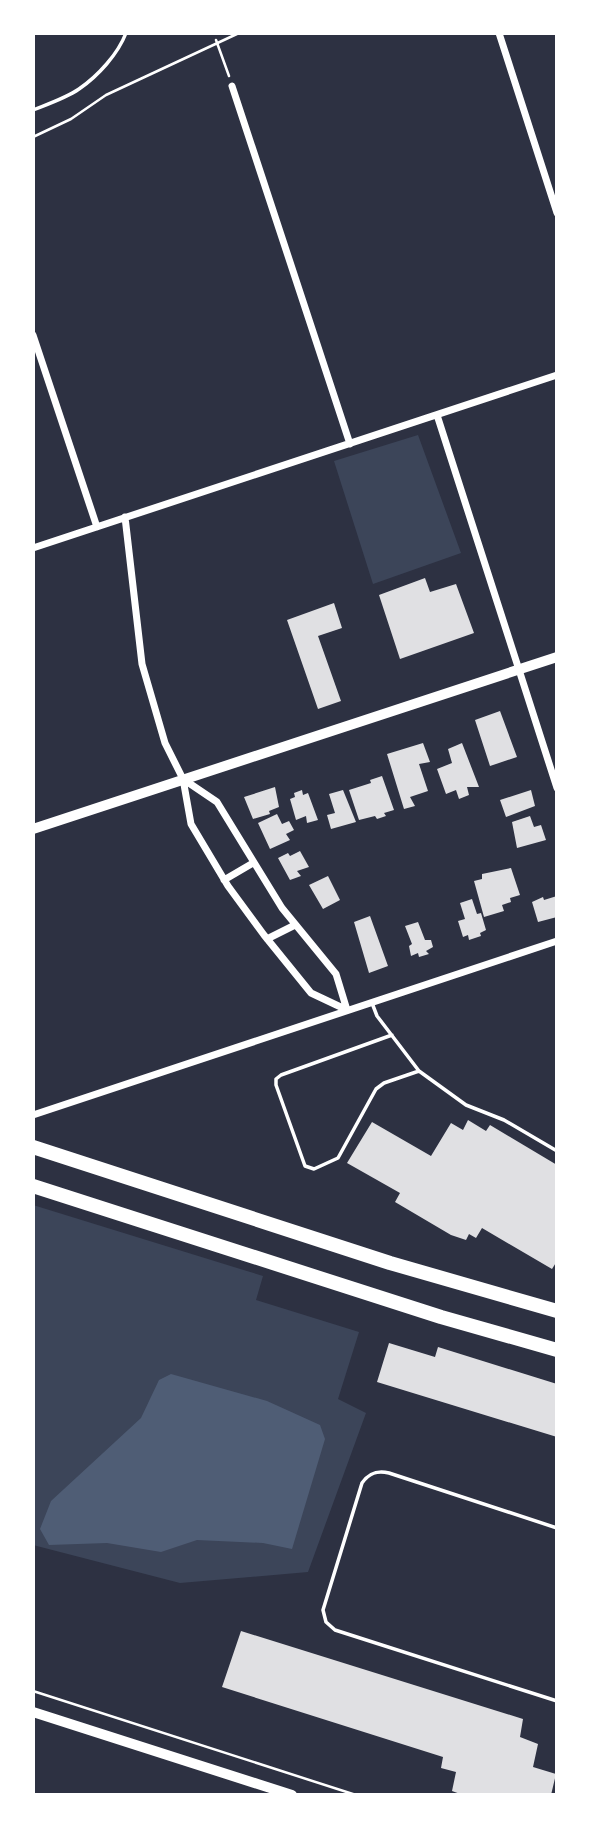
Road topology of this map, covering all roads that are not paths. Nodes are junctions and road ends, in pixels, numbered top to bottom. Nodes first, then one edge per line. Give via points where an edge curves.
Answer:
1 (126, 33) edge
2 (499, 33) edge
3 (232, 86) road end
4 (33, 110) edge
5 (557, 213) edge
6 (33, 335) edge
7 (557, 375) edge
8 (437, 415) junction
9 (350, 444) junction
10 (125, 517) junction
11 (97, 527) junction
12 (33, 548) edge
13 (557, 657) edge
14 (517, 670) junction
15 (183, 779) junction
16 (557, 788) edge
17 (33, 829) edge
18 (253, 863) junction
19 (224, 880) junction
20 (295, 925) junction
21 (267, 939) junction
22 (557, 942) edge
23 (372, 1002) junction
24 (347, 1010) junction
25 (392, 1035) junction
26 (419, 1071) junction
27 (33, 1115) edge
28 (33, 1147) edge
29 (557, 1151) edge
30 (33, 1186) edge
31 (557, 1311) edge
32 (557, 1350) edge
33 (557, 1528) edge
34 (557, 1702) edge
35 (33, 1712) edge
36 (292, 1795) edge

1 - 4 lane via 121,45 79,90
2 - 5 street
3 - 9 street
6 - 11 street
7 - 8 street
8 - 9 street
8 - 14 street
9 - 10 street
10 - 11 street
10 - 15 street via 142,664 165,743
11 - 12 street
13 - 14 street
14 - 15 street
14 - 16 street
15 - 17 street
15 - 18 street via 217,802
15 - 19 street via 191,824
18 - 19 street
18 - 20 street
19 - 21 street
20 - 21 street
20 - 24 street via 336,974
21 - 24 street via 311,993
22 - 23 street
23 - 24 street
23 - 25 lane
24 - 27 street
25 - 26 lane
25 - 26 lane via 276,1079 305,1166 314,1169 338,1158 376,1088
26 - 29 lane via 466,1105 504,1120
28 - 31 highway via 390,1263
30 - 32 highway
33 - 34 lane via 389,1473 370,1474 362,1483 323,1610 326,1622 335,1630
35 - 36 street

